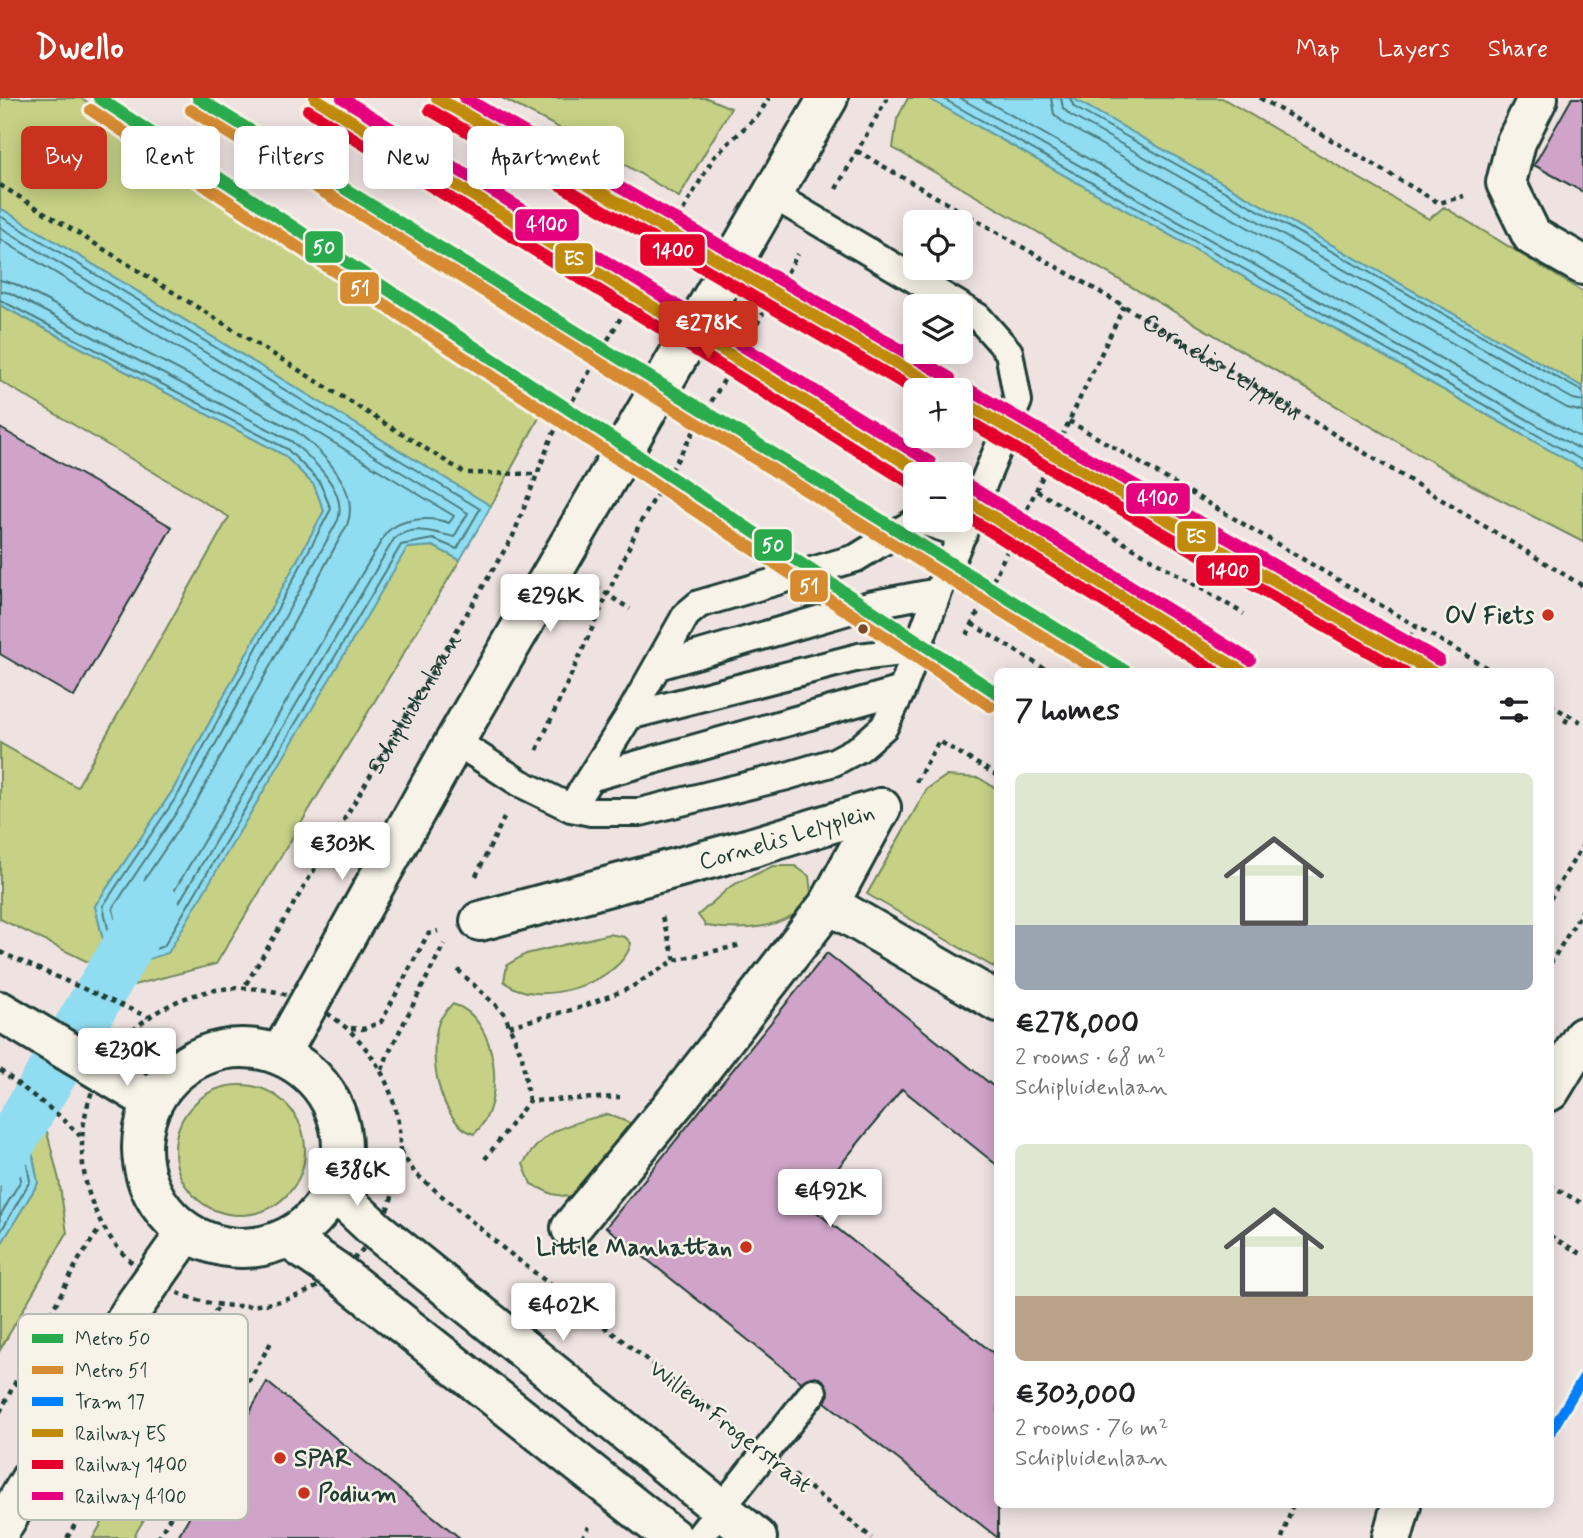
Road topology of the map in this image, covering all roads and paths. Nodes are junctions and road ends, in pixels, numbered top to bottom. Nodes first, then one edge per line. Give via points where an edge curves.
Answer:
1 (769, 98) edge
2 (828, 98) edge
3 (887, 98) edge
4 (1260, 98) edge
5 (1538, 98) edge
6 (858, 152) junction
7 (1507, 183) junction
8 (0, 185) edge
9 (773, 195) junction
10 (817, 221) junction
11 (1583, 265) edge
12 (941, 294) edge
13 (1124, 306) junction
14 (973, 314) edge
15 (1069, 421) junction
16 (536, 474) junction
17 (1037, 491) junction
18 (963, 534) junction
19 (1583, 586) edge
20 (939, 592) junction
21 (1244, 614) dead end
22 (972, 624) junction
23 (1416, 627) junction
24 (961, 648) dead end
25 (918, 650) junction
26 (658, 666) junction
27 (1044, 668) edge
28 (1392, 668) edge
29 (1487, 668) edge
30 (902, 690) junction
31 (1554, 707) edge
32 (1569, 715) junction
33 (629, 716) junction
34 (1565, 723) dead end
35 (1583, 723) edge
36 (455, 741) junction
37 (994, 774) edge
38 (593, 777) junction
39 (520, 783) junction
40 (571, 808) junction
41 (881, 808) junction
42 (1583, 845) edge
43 (474, 880) dead end
44 (1554, 892) edge
45 (829, 904) junction
46 (1583, 910) edge
47 (465, 925) junction
48 (794, 951) junction
49 (0, 952) edge
50 (1554, 957) edge
51 (458, 970) dead end
52 (246, 984) junction
53 (994, 1000) edge
54 (311, 1001) junction
55 (0, 1011) edge
56 (148, 1017) junction
57 (509, 1026) junction
58 (350, 1028) junction
59 (1583, 1037) edge
60 (281, 1053) junction
61 (95, 1067) junction
62 (0, 1070) edge
63 (382, 1070) junction
64 (1554, 1084) edge
65 (677, 1100) junction
66 (153, 1101) junction
67 (529, 1101) junction
68 (80, 1136) junction
69 (399, 1150) junction
70 (485, 1159) dead end
71 (1554, 1187) edge
72 (334, 1190) junction
73 (1583, 1204) edge
74 (101, 1228) junction
75 (571, 1228) dead end
76 (376, 1230) junction
77 (186, 1233) junction
78 (287, 1238) junction
79 (1554, 1238) edge
80 (1583, 1255) edge
81 (337, 1272) junction
82 (150, 1282) junction
83 (220, 1305) junction
84 (51, 1314) edge
85 (131, 1314) edge
86 (214, 1314) edge
87 (273, 1339) dead end
88 (18, 1377) edge
89 (248, 1382) edge
90 (813, 1392) dead end
91 (0, 1412) edge
92 (767, 1452) junction
93 (18, 1500) edge
94 (1292, 1508) edge
95 (1400, 1508) edge
96 (78, 1520) edge
97 (168, 1520) edge
98 (710, 1524) edge
99 (0, 1530) edge
100 (67, 1538) edge
101 (158, 1538) edge
102 (673, 1538) edge
103 (757, 1538) edge
104 (872, 1538) edge
105 (1282, 1538) edge
106 (1392, 1538) edge

1 - 16 path, Schipluidenlaan via 714,158 552,436
2 - 9 street
3 - 6 path
4 - 7 path via 1439,203
5 - 7 street via 1516,142
6 - 10 path
6 - 13 path, Cornelis Lelyplein
7 - 11 street via 1532,236
8 - 16 path via 465,473
9 - 10 lane
9 - 36 street
10 - 12 lane
10 - 39 path via 639,525
13 - 15 path
13 - 19 path, Cornelis Lelyplein
14 - 18 lane via 1009,352 1018,401
15 - 17 path
15 - 23 path
16 - 52 path, Schipluidenlaan via 513,536
17 - 21 path
17 - 22 path
18 - 20 lane
18 - 26 lane via 925,522 913,523 856,558 699,604 686,615
20 - 25 lane
20 - 26 lane via 869,605
22 - 24 path
22 - 27 path
23 - 28 path
23 - 29 path
25 - 30 lane
25 - 33 lane via 859,657
26 - 33 lane
30 - 38 lane
30 - 40 lane via 884,727 834,762 640,812
31 - 32 path
32 - 34 path
32 - 35 path
33 - 38 lane
36 - 39 lane
36 - 54 street
37 - 41 path via 939,741 903,804
38 - 40 lane
39 - 40 lane
39 - 43 path
41 - 45 street, Cornelis Lelyplein
41 - 47 street, Cornelis Lelyplein
42 - 44 path
45 - 48 street
45 - 53 street
46 - 50 path
47 - 58 path via 428,934 382,1022
47 - 63 path
48 - 57 path via 740,944 675,960 630,988 579,1008
48 - 65 street
49 - 56 path
51 - 57 path via 504,1013
52 - 54 path via 277,988
52 - 56 path via 194,994
54 - 58 path
54 - 60 street
55 - 61 street
56 - 61 path
57 - 67 path via 522,1056
58 - 63 path
59 - 64 street
60 - 66 street via 246,1047 216,1050 188,1062
60 - 72 street via 321,1085 335,1109 341,1163
61 - 66 street
61 - 68 path
62 - 68 path
63 - 69 path via 399,1121
65 - 67 path
65 - 75 street
66 - 77 street via 142,1132 147,1182 158,1204
67 - 70 path
68 - 74 path via 86,1194
69 - 76 path via 398,1174
69 - 92 path, Willem Frogerstraat via 415,1173 503,1248
71 - 73 path
72 - 76 street
72 - 78 street via 322,1209
74 - 82 path via 108,1242
74 - 84 path
76 - 81 path via 354,1260
76 - 98 street
77 - 78 street via 217,1246 240,1249
77 - 82 street
78 - 81 street
79 - 80 path
81 - 83 path via 307,1293 252,1307
81 - 102 street
82 - 83 path via 196,1303
82 - 85 street
83 - 86 path
87 - 89 path
88 - 91 path
90 - 92 lane
92 - 98 lane
92 - 104 path, Willem Frogerstraat
93 - 99 street
94 - 105 path
95 - 106 street
96 - 100 path
97 - 101 path
98 - 103 street

